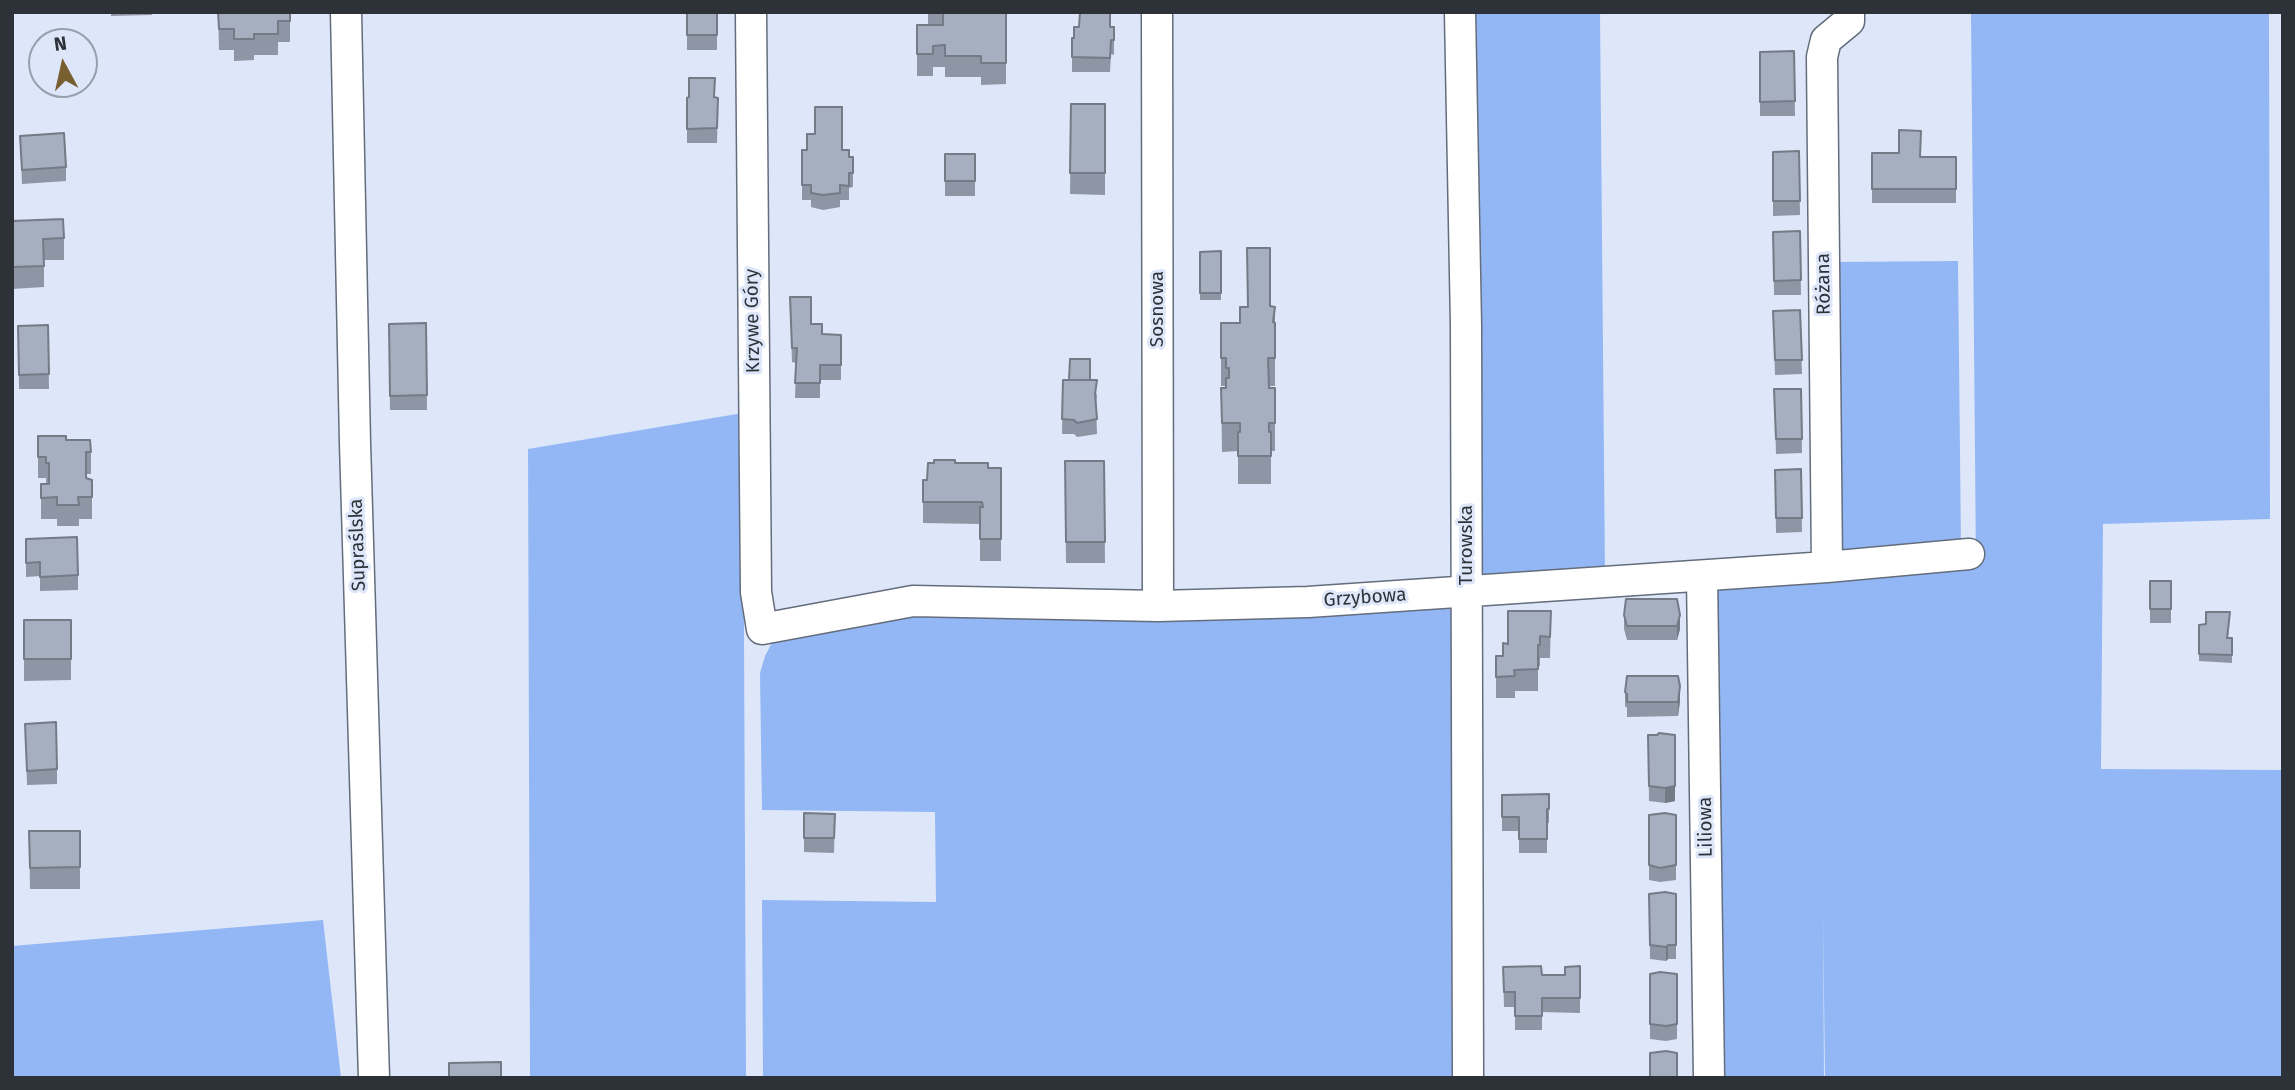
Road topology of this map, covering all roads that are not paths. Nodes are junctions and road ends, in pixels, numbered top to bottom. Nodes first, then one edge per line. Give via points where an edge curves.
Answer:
1 (346, 12) edge
2 (751, 12) edge
3 (1157, 12) edge
4 (1460, 12) edge
5 (1849, 12) edge
6 (1969, 554) dead end
7 (1827, 567) junction
8 (1702, 576) junction
9 (1467, 592) junction
10 (1158, 606) junction
11 (762, 629) joint
12 (374, 1078) edge
13 (1468, 1078) edge
14 (1709, 1078) edge

1 - 12 street, Supraślska
2 - 11 street, Krzywe Góry via 756,592
3 - 10 street, Sosnowa
4 - 9 street, Turowska
5 - 7 street, Różana via 1849,20 1826,40 1822,57
6 - 7 street, Grzybowa
7 - 8 street, Grzybowa
8 - 9 street, Grzybowa
8 - 14 street, Liliowa
9 - 10 street, Grzybowa
9 - 13 street, Turowska
10 - 11 street, Grzybowa via 913,601

